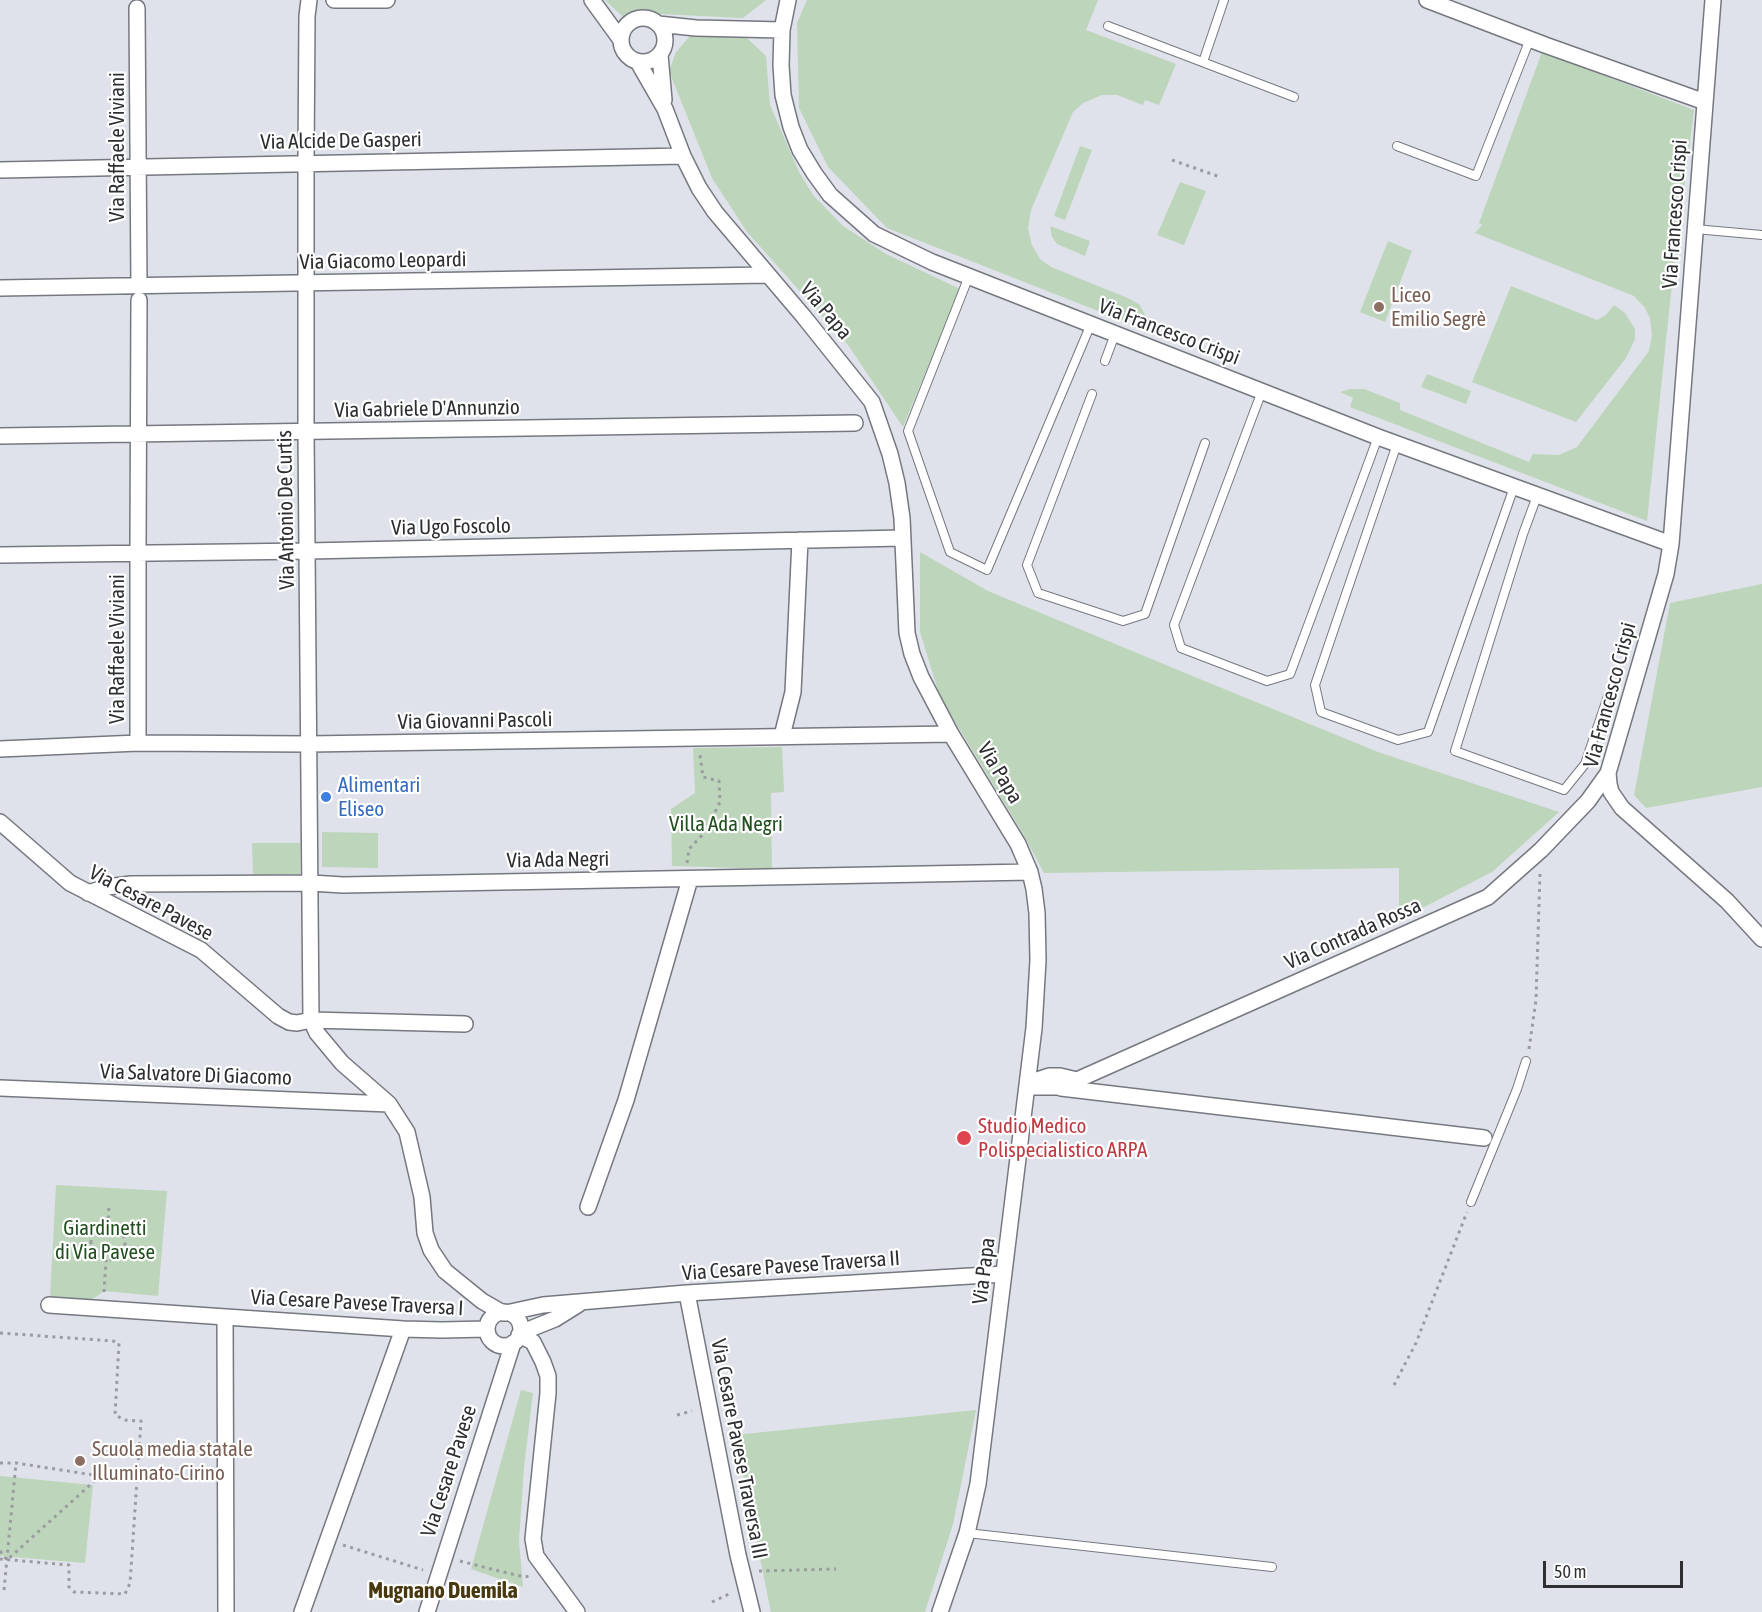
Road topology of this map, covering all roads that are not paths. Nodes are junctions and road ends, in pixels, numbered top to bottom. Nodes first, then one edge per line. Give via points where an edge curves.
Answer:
1 (309, 0) edge
2 (334, 0) edge
3 (387, 0) edge
4 (592, 0) edge
5 (788, 0) edge
6 (1224, 0) edge
7 (1427, 0) edge
8 (1713, 0) edge
9 (137, 8) dead end
10 (658, 24) junction
11 (1108, 26) dead end
12 (696, 28) junction
13 (782, 30) junction
14 (1530, 39) junction
15 (621, 40) junction
16 (662, 50) junction
17 (638, 62) junction
18 (1203, 62) junction
19 (1294, 97) dead end
20 (1705, 102) junction
21 (665, 109) junction
22 (1397, 146) dead end
23 (683, 156) junction
24 (306, 162) junction
25 (138, 166) junction
26 (0, 170) edge
27 (1695, 229) junction
28 (1762, 235) edge
29 (767, 274) junction
30 (969, 276) junction
31 (306, 283) junction
32 (0, 288) edge
33 (139, 293) junction
34 (1091, 324) junction
35 (1115, 334) junction
36 (1105, 361) dead end
37 (1262, 391) junction
38 (1092, 394) dead end
39 (855, 423) dead end
40 (306, 432) junction
41 (138, 434) junction
42 (0, 436) edge
43 (1378, 436) junction
44 (1205, 443) dead end
45 (1397, 444) junction
46 (1514, 487) junction
47 (1537, 496) junction
48 (902, 538) junction
49 (800, 540) junction
50 (1671, 544) junction
51 (138, 550) junction
52 (308, 551) junction
53 (0, 555) edge
54 (1608, 696) dead end
55 (951, 734) junction
56 (782, 736) junction
57 (138, 744) junction
58 (309, 744) junction
59 (0, 749) edge
60 (1608, 772) junction
61 (0, 822) edge
62 (1030, 872) junction
63 (690, 879) junction
64 (311, 883) junction
65 (88, 893) junction
66 (1762, 939) edge
67 (311, 1020) junction
68 (465, 1024) dead end
69 (1526, 1061) road end
70 (1077, 1080) junction
71 (1027, 1087) junction
72 (1058, 1087) junction
73 (0, 1088) edge
74 (389, 1104) junction
75 (1484, 1138) dead end
76 (1471, 1202) road end
77 (588, 1207) dead end
78 (1005, 1274) junction
79 (687, 1293) junction
80 (581, 1303) junction
81 (49, 1305) dead end
82 (505, 1312) junction
83 (225, 1317) junction
84 (403, 1329) junction
85 (487, 1329) junction
86 (517, 1337) junction
87 (967, 1533) junction
88 (1272, 1567) dead end
89 (226, 1612) edge
90 (302, 1612) edge
91 (427, 1612) edge
92 (577, 1612) edge
93 (752, 1612) edge
94 (940, 1612) edge

1 - 24 street, Via Antonio De Curtis
2 - 3 street
4 - 15 street
5 - 13 street, Via Francesco Crispi
6 - 18 lane
7 - 14 street
8 - 20 street, Via Francesco Crispi
9 - 25 street, Via Raffaele Viviani
10 - 12 street
10 - 15 street via 636,19 624,28
10 - 16 street via 663,30
11 - 18 lane
12 - 13 street
12 - 16 street via 678,34
13 - 30 street, Via Francesco Crispi via 780,65 791,126 800,150 830,195 874,234
14 - 20 street
14 - 22 lane via 1476,176
15 - 17 street via 626,54
16 - 17 street via 646,62
16 - 21 street, Via Papa
17 - 21 street, Via Papa
18 - 19 lane
20 - 27 street, Via Francesco Crispi
21 - 23 street, Via Papa
23 - 24 street, Via Alcide De Gasperi
23 - 29 street, Via Papa via 715,212
24 - 25 street, Via Alcide De Gasperi
24 - 31 street, Via Antonio De Curtis
25 - 26 street, Via Alcide De Gasperi
25 - 33 street, Via Raffaele Viviani
27 - 28 lane
27 - 50 street, Via Francesco Crispi
29 - 31 street, Via Giacomo Leopardi
29 - 48 street, Via Papa via 872,402 897,483
30 - 34 street, Via Francesco Crispi
30 - 34 lane via 908,431 950,552 987,570
31 - 33 street, Via Giacomo Leopardi
31 - 40 street, Via Antonio De Curtis
32 - 33 street, Via Giacomo Leopardi
33 - 41 street, Via Raffaele Viviani
34 - 35 street, Via Francesco Crispi
35 - 36 lane
35 - 37 street, Via Francesco Crispi
37 - 43 street, Via Francesco Crispi
37 - 43 lane via 1174,625 1181,648 1267,681 1290,674
38 - 44 lane via 1027,565 1038,593 1123,621 1145,614
39 - 40 street, Via Gabriele D'Annunzio
40 - 41 street, Via Gabriele D'Annunzio
40 - 52 street, Via Antonio De Curtis
41 - 42 street, Via Gabriele D'Annunzio
41 - 51 street, Via Raffaele Viviani
43 - 45 street, Via Francesco Crispi
45 - 46 street, Via Francesco Crispi
45 - 46 lane via 1315,685 1321,712 1398,740 1428,732
46 - 47 street, Via Francesco Crispi
47 - 50 street, Via Francesco Crispi
47 - 54 lane via 1455,751 1564,790 1585,764
48 - 49 street, Via Ugo Foscolo
48 - 55 street, Via Papa via 907,633 912,654
49 - 52 street, Via Ugo Foscolo
49 - 56 street via 793,692
50 - 60 street, Via Francesco Crispi via 1666,574
51 - 52 street, Via Ugo Foscolo
51 - 53 street, Via Ugo Foscolo
51 - 57 street, Via Raffaele Viviani
52 - 58 street, Via Antonio De Curtis
55 - 56 street, Via Giovanni Pascoli
55 - 62 street, Via Papa via 1018,844
56 - 58 street, Via Giovanni Pascoli
57 - 58 street, Via Giovanni Pascoli
57 - 59 street, Via Giovanni Pascoli
58 - 64 street, Via Antonio De Curtis
60 - 66 street, Via Francesco Crispi via 1611,792 1622,808 1727,900
60 - 70 street, Via Contrada Rossa via 1588,801 1541,850 1488,897
61 - 65 street, Via Cesare Pavese via 70,883
62 - 63 street, Via Ada Negri
62 - 71 street, Via Papa via 1037,913 1038,960
63 - 64 street, Via Ada Negri
63 - 77 street via 626,1100
64 - 65 street, Via Ada Negri via 131,884
64 - 67 street, Via Antonio De Curtis
65 - 67 street, Via Cesare Pavese via 201,950 278,1016 297,1023
67 - 68 street, Via Cesare Pavese
67 - 74 street via 342,1063
69 - 76 lane
70 - 71 street via 1049,1076
70 - 72 street, Via Contrada Rossa
71 - 72 street, Via Contrada Rossa
71 - 78 street, Via Papa
72 - 75 street, Via Contrada Rossa
73 - 74 street, Via Salvatore Di Giacomo
74 - 82 street via 411,1145 422,1197 424,1233 431,1250 445,1271 482,1300
78 - 79 street, Via Cesare Pavese Traversa II
78 - 87 street, Via Papa via 978,1484
79 - 80 street, Via Cesare Pavese Traversa II
79 - 93 street, Via Cesare Pavese Traversa III
80 - 82 street, Via Cesare Pavese Traversa II
80 - 86 street, Via Cesare Pavese Traversa II
81 - 83 street, Via Cesare Pavese Traversa I
82 - 85 street via 494,1316
82 - 86 street via 518,1320
83 - 84 street, Via Cesare Pavese Traversa I
83 - 89 street, Via Cesare Pavese Traversa I
84 - 85 street, Via Cesare Pavese Traversa I
84 - 90 street
85 - 86 street via 489,1339 498,1345 508,1346
86 - 91 street, Via Cesare Pavese
86 - 92 street via 533,1342 548,1376 533,1539 536,1556
87 - 88 lane
87 - 94 street, Via Papa

